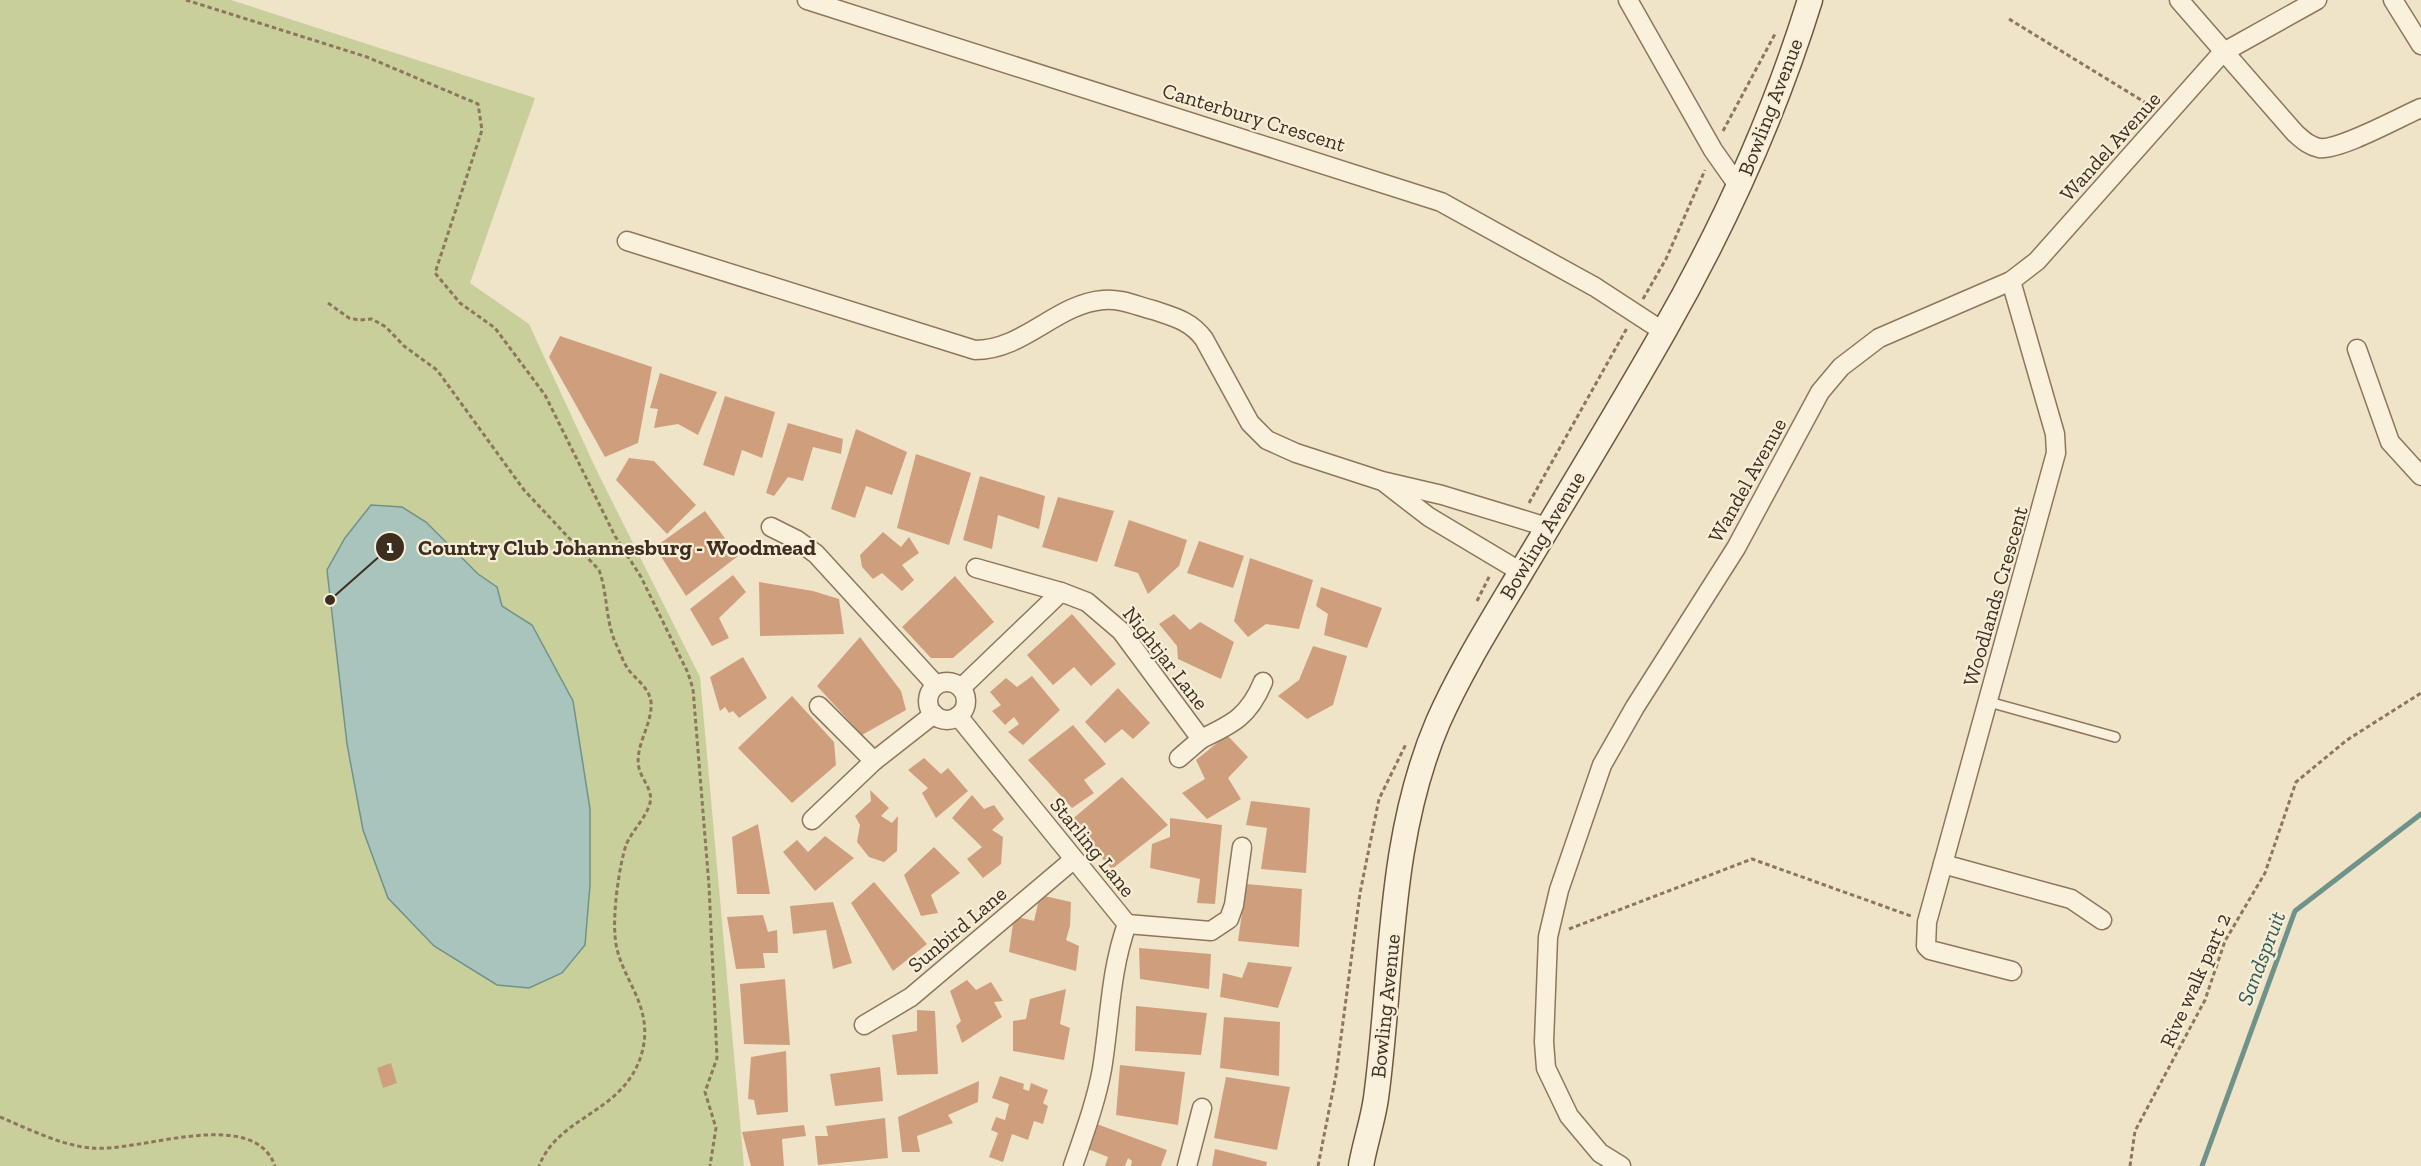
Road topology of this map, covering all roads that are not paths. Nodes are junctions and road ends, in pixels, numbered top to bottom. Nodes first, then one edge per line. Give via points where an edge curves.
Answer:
1 (807, 0) edge
2 (1628, 0) edge
3 (1810, 0) edge
4 (2179, 0) edge
5 (2318, 0) edge
6 (2393, 0) edge
7 (2421, 45) edge
8 (2222, 52) junction
9 (2421, 108) edge
10 (1739, 187) junction
11 (627, 241) dead end
12 (2011, 281) junction
13 (1664, 332) junction
14 (2357, 349) dead end
15 (2421, 476) edge
16 (1382, 481) junction
17 (771, 527) dead end
18 (1547, 527) junction
19 (976, 568) dead end
20 (1521, 572) junction
21 (1061, 592) junction
22 (1263, 682) dead end
23 (936, 686) junction
24 (961, 688) junction
25 (1989, 702) junction
26 (819, 706) dead end
27 (934, 714) junction
28 (958, 716) junction
29 (2115, 737) dead end
30 (1201, 739) junction
31 (1179, 758) dead end
32 (874, 760) junction
33 (812, 820) dead end
34 (1242, 847) dead end
35 (1073, 860) junction
36 (1943, 864) junction
37 (2102, 920) dead end
38 (1127, 924) junction
39 (2012, 971) dead end
40 (864, 1025) dead end
41 (1376, 1102) junction
42 (1202, 1108) dead end
43 (1073, 1166) edge
44 (1188, 1166) edge
45 (1361, 1166) edge
46 (1375, 1166) edge
47 (1621, 1166) edge

1 - 13 street, Canterbury Crescent via 1441,202 1595,287
2 - 10 street via 1713,150
3 - 10 main road, Bowling Avenue via 1791,60
4 - 8 street
5 - 8 street, Wandel Avenue
6 - 7 street
8 - 9 street via 2295,133 2320,148 2338,146
8 - 12 street, Wandel Avenue via 2037,261
10 - 13 main road, Bowling Avenue
11 - 16 street via 975,350 998,348 1092,302 1115,300 1178,318 1204,339 1260,435 1288,450
12 - 25 street, Woodlands Crescent via 2055,434 2056,453
12 - 47 street, Wandel Avenue via 1879,338 1841,367 1820,392 1736,548 1602,765 1559,890 1548,937 1544,1042 1546,1068 1569,1116 1600,1153
13 - 18 main road, Bowling Avenue
14 - 15 street via 2391,442
16 - 18 street
16 - 20 street via 1429,517
17 - 23 street via 816,554
18 - 20 main road, Bowling Avenue
19 - 21 street, Nightjar Lane
20 - 41 main road, Bowling Avenue via 1442,714 1414,799 1396,891
21 - 24 street
21 - 30 street, Nightjar Lane via 1087,602 1121,630
22 - 30 street, Nightjar Lane via 1255,703 1244,715
23 - 24 street via 951,682
23 - 27 street via 928,702
24 - 28 street via 966,699
25 - 29 lane
25 - 36 street, Woodlands Crescent
26 - 32 street
27 - 28 street via 943,719
27 - 32 street
28 - 35 street, Starling Lane
30 - 31 street, Nightjar Lane
32 - 33 street
34 - 38 street via 1229,920 1211,931
35 - 38 street, Starling Lane
35 - 40 street, Sunbird Lane via 911,997
36 - 37 street via 2071,898
36 - 39 street, Woodlands Crescent via 1927,922 1926,945 1930,950
38 - 43 street, Starling Lane via 1116,965 1102,1069
41 - 45 main road, Bowling Avenue
41 - 46 main road, Bowling Avenue via 1380,1131
42 - 44 street

